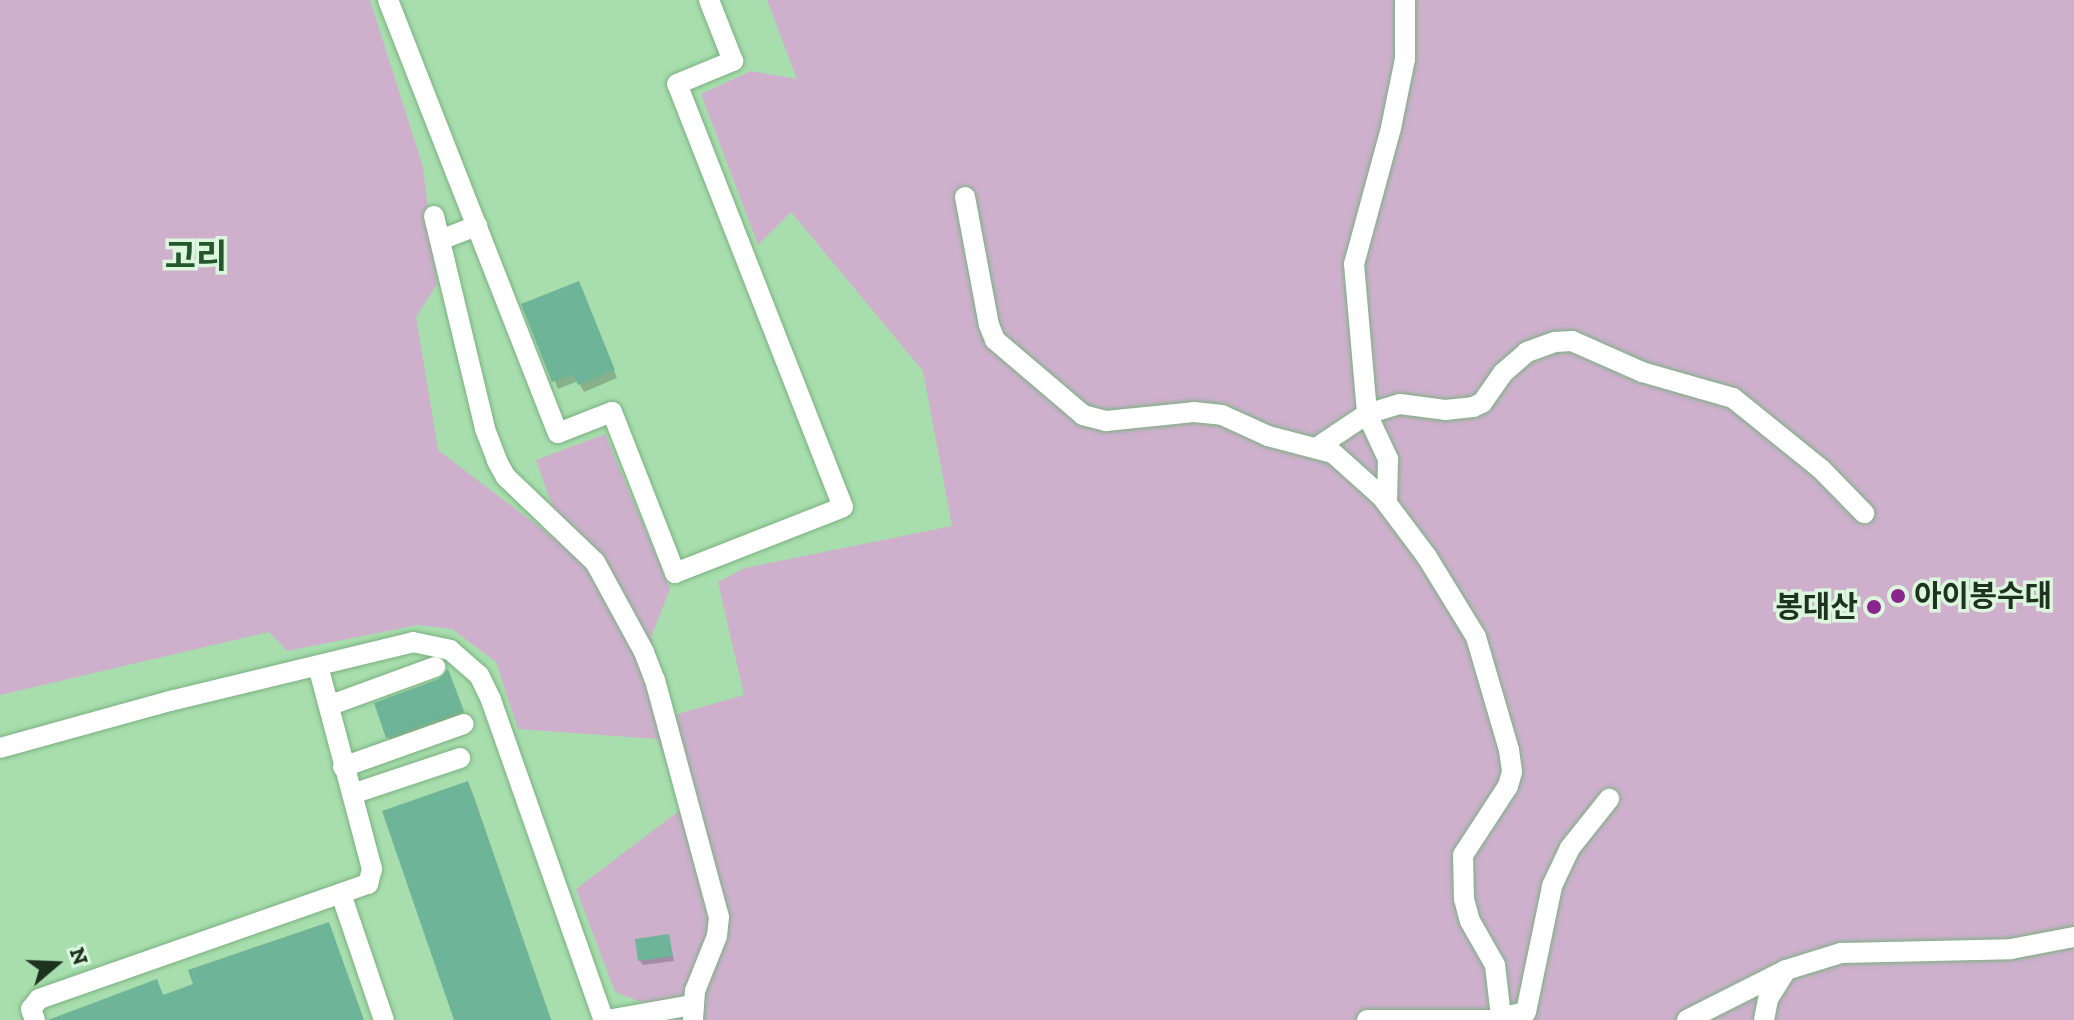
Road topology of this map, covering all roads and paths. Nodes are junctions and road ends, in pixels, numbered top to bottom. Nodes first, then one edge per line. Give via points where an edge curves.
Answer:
1 (388, 0) edge
2 (709, 0) edge
3 (1405, 0) edge
4 (965, 197) dead end
5 (434, 216) dead end
6 (477, 226) junction
7 (440, 240) junction
8 (1372, 412) junction
9 (1316, 448) junction
10 (1387, 503) junction
11 (1864, 513) dead end
12 (318, 666) junction
13 (435, 667) dead end
14 (331, 705) junction
15 (464, 724) dead end
16 (0, 748) edge
17 (460, 758) dead end
18 (343, 767) junction
19 (352, 794) junction
20 (1609, 799) dead end
21 (341, 894) junction
22 (2074, 937) edge
23 (1786, 970) junction
24 (692, 1012) edge
25 (1502, 1019) edge
26 (35, 1020) edge
27 (384, 1020) edge
28 (605, 1020) edge
29 (1367, 1020) edge
30 (1687, 1020) edge
31 (1764, 1020) edge

1 - 6 lane
2 - 6 lane via 733,61 677,84 843,507 675,573 612,412 558,433
3 - 8 lane via 1405,59 1354,264
4 - 9 lane via 995,340 1083,415 1106,421 1194,412 1222,415 1268,436
5 - 7 lane
6 - 7 lane
7 - 24 lane via 497,461 506,477 595,562 663,678 719,917
8 - 9 lane
8 - 10 lane via 1388,459
8 - 11 lane via 1400,404 1445,410 1473,407 1527,352 1572,341 1642,372 1733,398 1821,469
9 - 10 lane via 1333,453
10 - 25 lane via 1476,637 1509,750 1508,786 1463,855 1464,899 1495,965
12 - 14 lane
12 - 16 lane
12 - 28 lane via 421,643 450,650 479,675
13 - 14 lane
14 - 18 lane
15 - 18 lane
17 - 19 lane
18 - 19 lane
19 - 21 lane via 372,877 368,884
20 - 25 lane via 1570,848 1552,886 1526,1012
21 - 26 lane via 39,999 31,1009
21 - 27 lane
22 - 23 lane via 2011,949 1841,953
23 - 30 lane
23 - 31 lane via 1768,999
24 - 28 lane
25 - 29 lane

